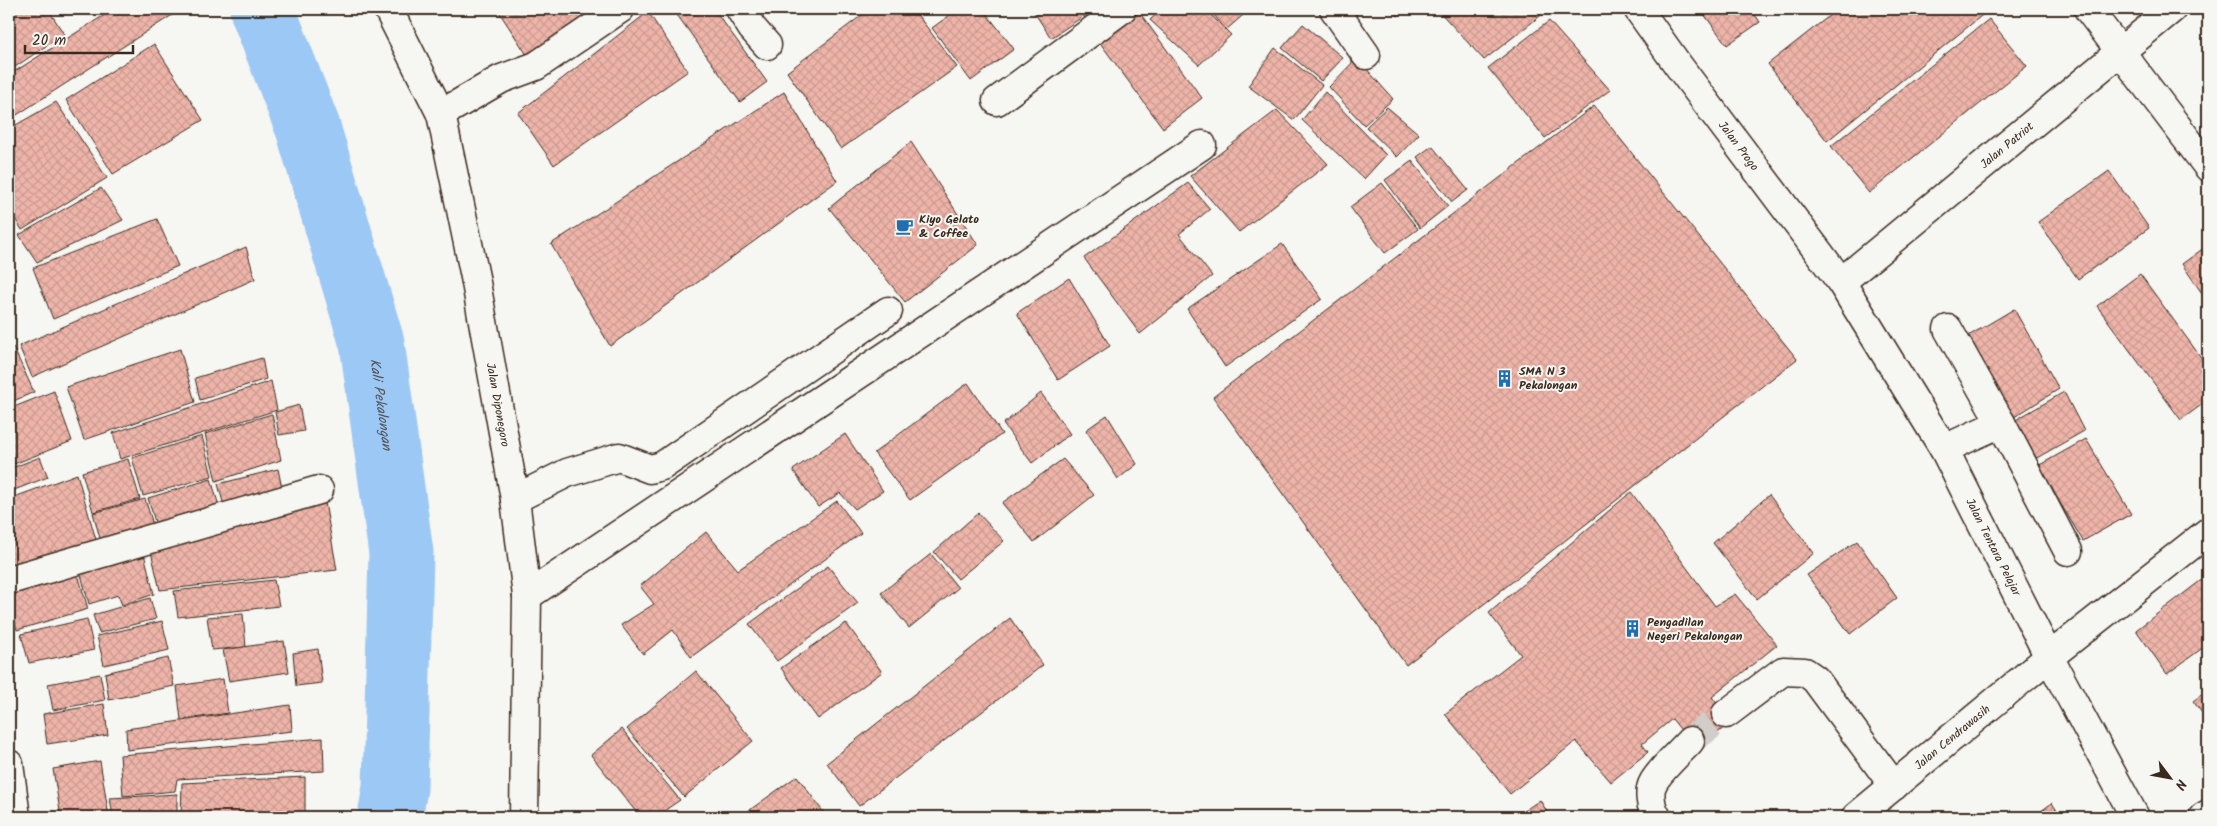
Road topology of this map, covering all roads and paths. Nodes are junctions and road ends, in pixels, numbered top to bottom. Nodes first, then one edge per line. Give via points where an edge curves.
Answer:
1 (388, 9) edge
2 (620, 9) edge
3 (740, 9) edge
4 (1122, 9) edge
5 (1334, 9) edge
6 (1638, 9) edge
7 (2088, 9) edge
8 (2172, 9) edge
9 (767, 45) dead end
10 (2121, 51) junction
11 (1366, 55) dead end
12 (997, 101) dead end
13 (441, 114) junction
14 (1202, 145) dead end
15 (2208, 167) edge
16 (1841, 282) junction
17 (888, 311) dead end
18 (1948, 329) dead end
19 (2001, 423) junction
20 (1944, 449) junction
21 (319, 490) dead end
22 (515, 499) junction
23 (2208, 532) edge
24 (2068, 551) dead end
25 (9, 580) edge
26 (527, 596) junction
27 (2049, 657) junction
28 (1726, 714) tunnel mouth
29 (1690, 741) tunnel mouth
30 (9, 764) edge
31 (1894, 786) junction
32 (2208, 814) edge
33 (16, 817) edge
34 (524, 817) edge
35 (1657, 817) edge
36 (1856, 817) edge
37 (2135, 817) edge
38 (2204, 817) edge

1 - 13 street, Jalan Diponegoro
2 - 13 street via 536,66 501,79
3 - 9 street
4 - 12 street
5 - 11 street
6 - 16 street, Jalan Progo
7 - 10 street
8 - 10 street, Jalan Patriot
10 - 15 street
10 - 16 street, Jalan Patriot
13 - 22 street, Jalan Diponegoro via 476,276
14 - 26 street
16 - 20 street, Jalan Tentara Pelajar
17 - 22 street via 662,466 650,469 619,457 568,473
18 - 19 street
19 - 20 street
19 - 24 street
20 - 27 street, Jalan Tentara Pelajar
21 - 25 street
22 - 26 street, Jalan Diponegoro
23 - 27 street, Jalan Cendrawasih
26 - 34 street, Jalan Diponegoro
27 - 31 street, Jalan Cendrawasih
27 - 37 street, Jalan Tentara Pelajar
28 - 31 street via 1783,671 1805,672 1815,679
29 - 35 street via 1652,784 1653,812
30 - 33 street
31 - 36 street, Jalan Cendrawasih
32 - 38 street

